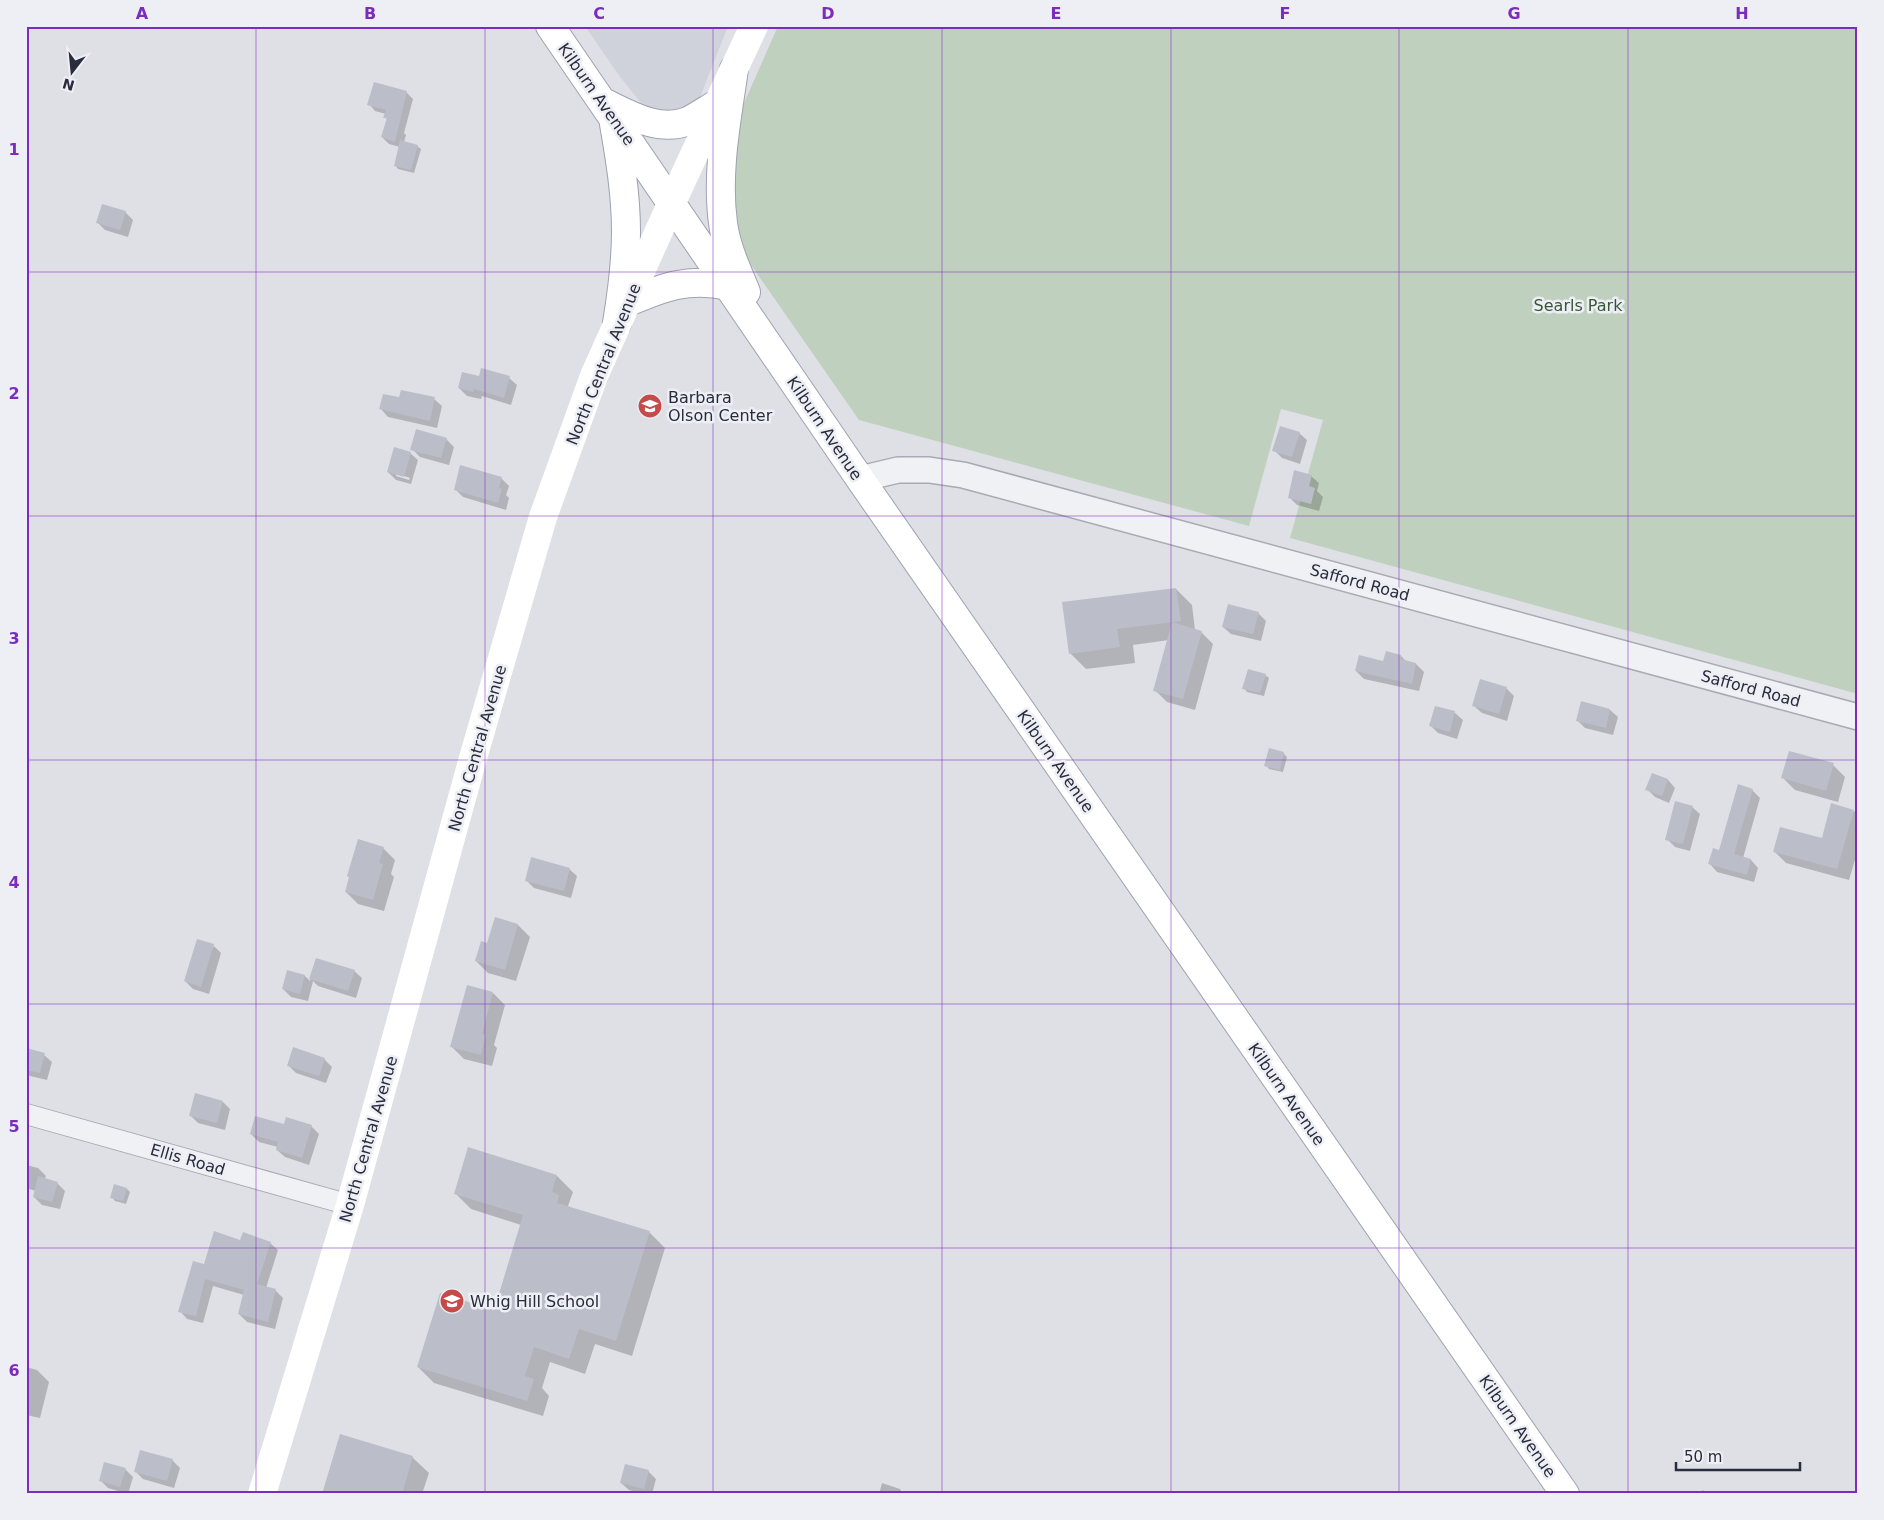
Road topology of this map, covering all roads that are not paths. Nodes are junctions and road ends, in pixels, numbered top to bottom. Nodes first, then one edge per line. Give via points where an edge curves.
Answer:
1 (550, 26) edge
2 (754, 26) edge
3 (734, 69) junction
4 (718, 103) junction
5 (608, 110) junction
6 (672, 202) junction
7 (729, 286) junction
8 (622, 313) junction
9 (765, 340) junction
10 (860, 479) junction
11 (1858, 717) edge
12 (26, 1114) edge
13 (350, 1204) junction
14 (262, 1494) edge
15 (1565, 1494) edge

1 - 5 main road, Kilburn Avenue
2 - 3 main road, North Central Avenue
3 - 4 main road, North Central Avenue
3 - 9 main road via 722,167 723,224 728,247
4 - 5 main road via 687,121 668,125
4 - 6 main road, North Central Avenue
5 - 6 main road, Kilburn Avenue
5 - 8 main road via 620,160 626,230
6 - 7 main road, Kilburn Avenue
6 - 8 main road, North Central Avenue
7 - 8 main road via 693,282 663,288
7 - 9 main road, Kilburn Avenue
8 - 13 main road, North Central Avenue via 594,376 543,517
9 - 10 main road, Kilburn Avenue
10 - 11 street, Safford Road via 898,470 963,475
10 - 15 main road, Kilburn Avenue
12 - 13 street, Ellis Road
13 - 14 main road, North Central Avenue

